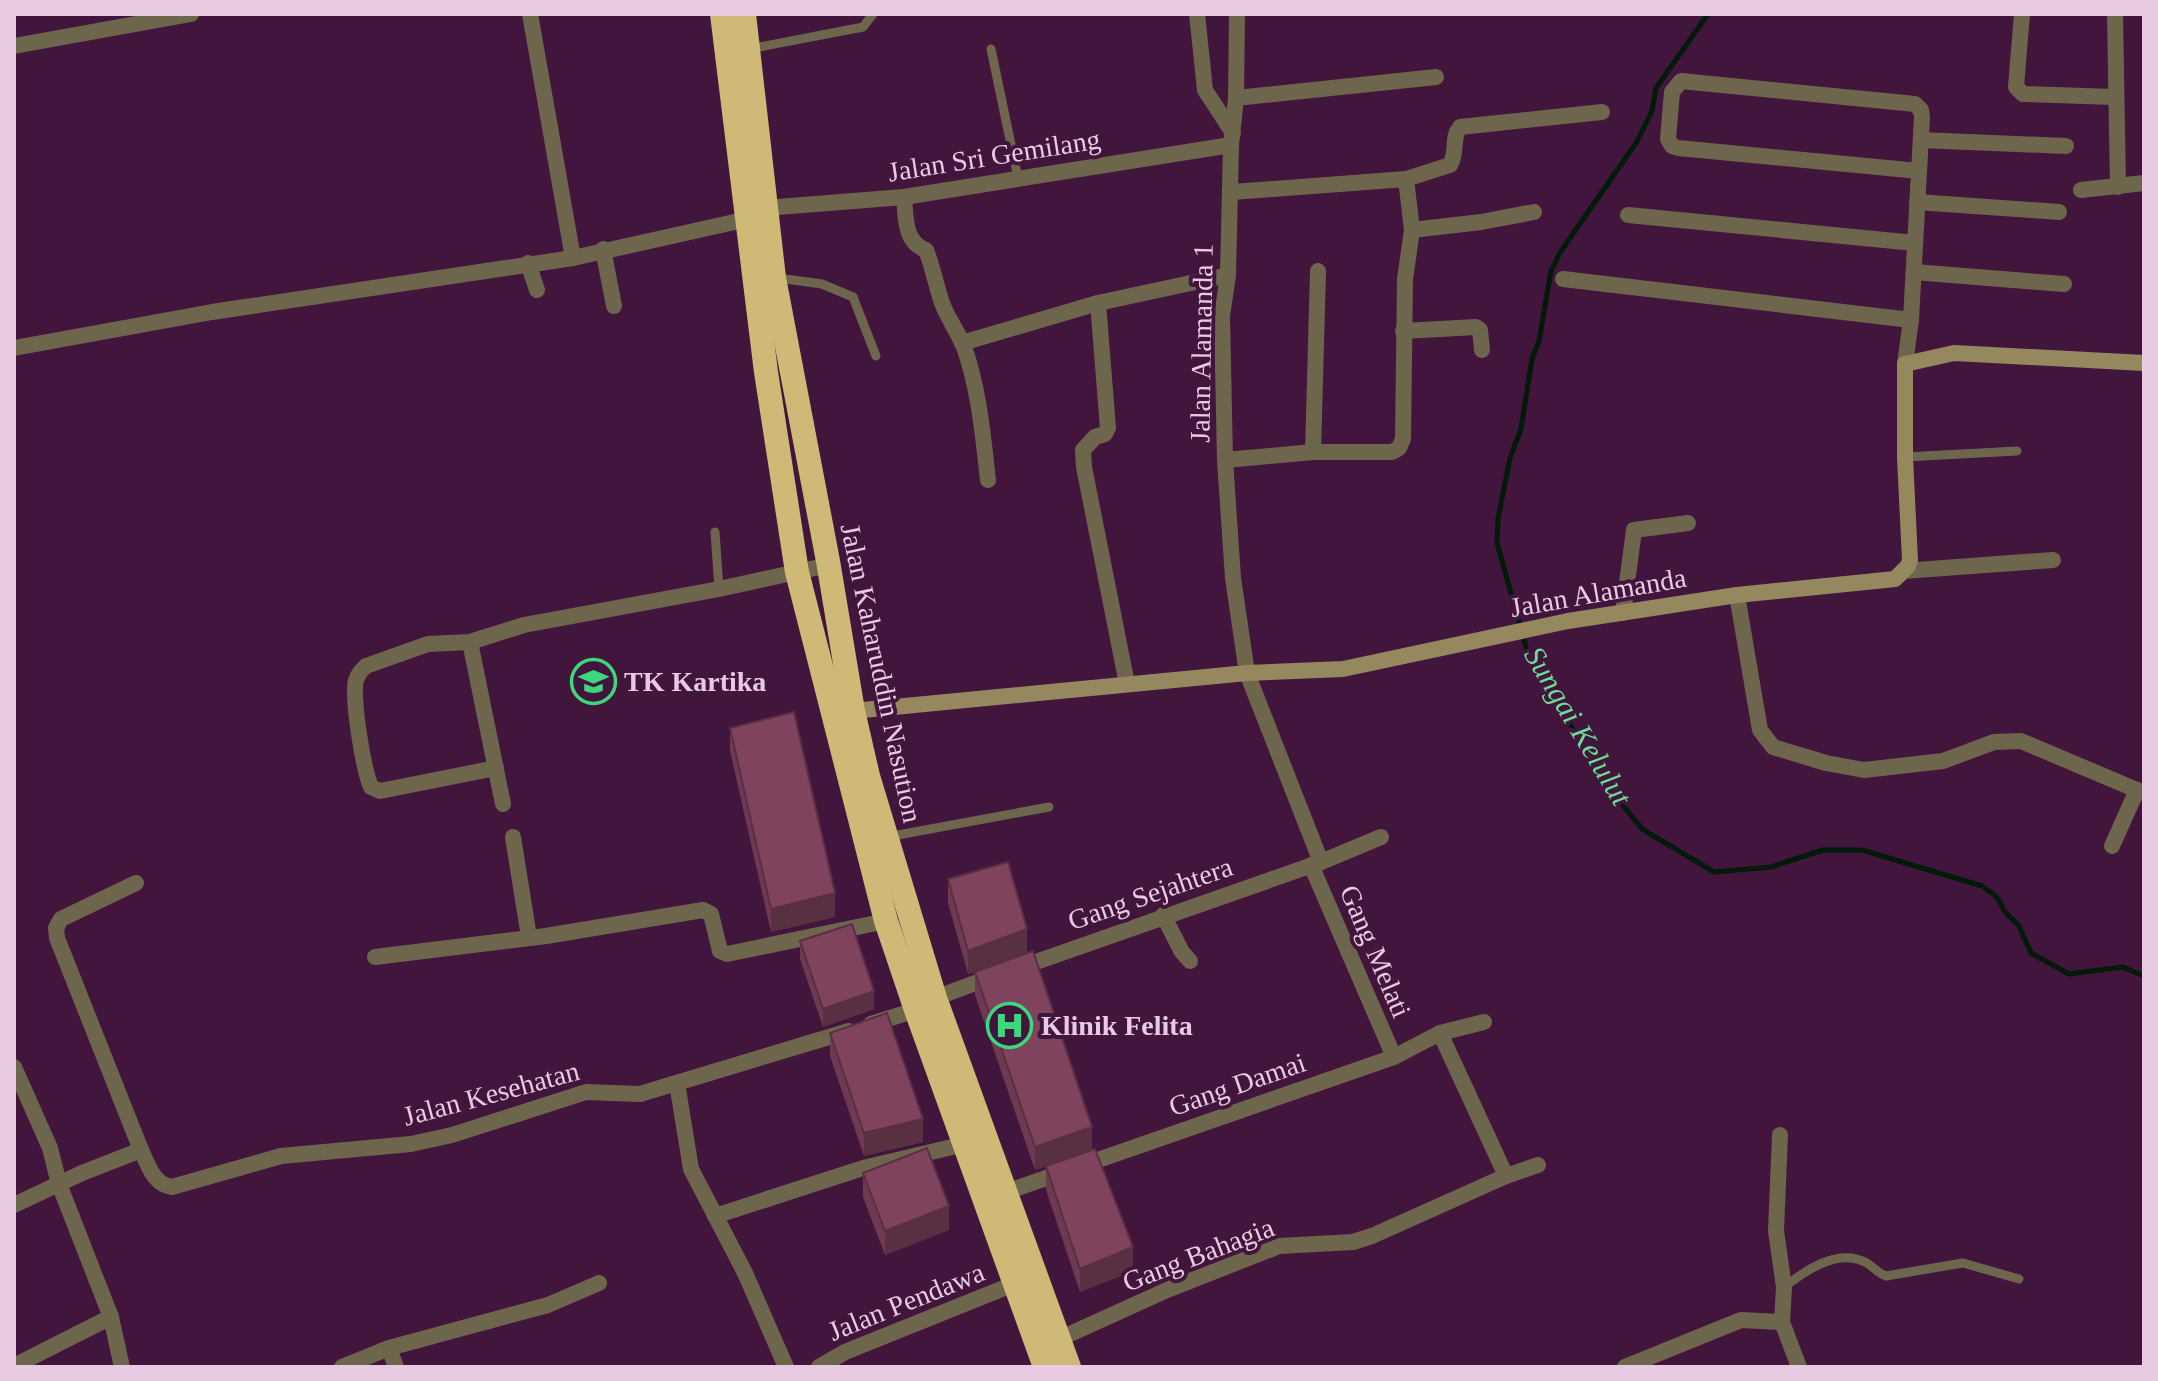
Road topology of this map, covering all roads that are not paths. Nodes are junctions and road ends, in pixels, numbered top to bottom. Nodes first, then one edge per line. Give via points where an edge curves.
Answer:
1 (191, 14) edge
2 (530, 14) edge
3 (722, 14) edge
4 (744, 14) edge
5 (873, 14) edge
6 (1197, 14) edge
7 (1237, 14) edge
8 (2022, 14) edge
9 (2115, 14) edge
10 (14, 46) edge
11 (749, 49) junction
12 (991, 49) dead end
13 (1436, 77) dead end
14 (2114, 97) junction
15 (1236, 98) junction
16 (1602, 112) dead end
17 (1232, 139) junction
18 (1921, 140) junction
19 (2066, 146) dead end
20 (1919, 171) junction
21 (1018, 178) junction
22 (1406, 179) junction
23 (2144, 183) edge
24 (2118, 187) junction
25 (2081, 190) dead end
26 (1232, 192) junction
27 (904, 197) junction
28 (1917, 202) junction
29 (1534, 212) dead end
30 (2059, 212) dead end
31 (757, 213) junction
32 (1628, 215) dead end
33 (1412, 230) junction
34 (1915, 243) junction
35 (603, 249) junction
36 (573, 258) junction
37 (528, 263) junction
38 (1318, 271) dead end
39 (1914, 272) junction
40 (1228, 275) junction
41 (774, 278) junction
42 (1563, 279) dead end
43 (2064, 284) dead end
44 (537, 290) dead end
45 (1098, 303) junction
46 (614, 306) dead end
47 (1911, 320) junction
48 (1403, 331) junction
49 (962, 343) junction
50 (14, 348) edge
51 (1482, 350) dead end
52 (876, 356) dead end
53 (2144, 363) edge
54 (1905, 364) junction
55 (2017, 451) dead end
56 (1313, 452) junction
57 (1905, 457) junction
58 (1225, 460) junction
59 (988, 480) dead end
60 (1688, 523) dead end
61 (715, 532) dead end
62 (2053, 560) dead end
63 (829, 565) junction
64 (1903, 571) junction
65 (797, 572) junction
66 (719, 589) junction
67 (1737, 595) junction
68 (1623, 613) junction
69 (470, 642) junction
70 (1247, 673) junction
71 (1127, 684) junction
72 (853, 711) junction
73 (496, 768) junction
74 (2140, 792) edge
75 (503, 804) dead end
76 (1049, 807) dead end
77 (513, 837) dead end
78 (1381, 837) dead end
79 (885, 838) junction
80 (2112, 846) dead end
81 (1316, 863) junction
82 (136, 883) dead end
83 (1163, 915) junction
84 (886, 921) junction
85 (529, 937) junction
86 (375, 957) dead end
87 (1190, 961) dead end
88 (926, 1004) junction
89 (1484, 1022) dead end
90 (1440, 1033) junction
91 (1394, 1057) junction
92 (14, 1067) edge
93 (677, 1083) junction
94 (1780, 1135) dead end
95 (965, 1144) junction
96 (141, 1150) junction
97 (1538, 1165) dead end
98 (1506, 1176) junction
99 (59, 1184) junction
100 (1006, 1192) junction
101 (14, 1205) edge
102 (715, 1216) junction
103 (2019, 1279) dead end
104 (599, 1283) dead end
105 (1014, 1284) junction
106 (1784, 1287) junction
107 (111, 1317) junction
108 (1782, 1322) junction
109 (1059, 1339) junction
110 (389, 1348) junction
111 (824, 1365) edge
112 (14, 1366) edge
113 (122, 1367) edge
114 (342, 1367) edge
115 (396, 1367) edge
116 (786, 1367) edge
117 (1045, 1367) edge
118 (1069, 1367) edge
119 (1625, 1367) edge
120 (1799, 1367) edge

1 - 10 street
2 - 36 street
3 - 31 highway, Jalan Kaharuddin Nasution
4 - 11 highway, Jalan Kaharuddin Nasution
5 - 11 lane via 863,27
6 - 17 street via 1205,90
7 - 15 street, Jalan Alamanda 1
8 - 14 street via 2016,87 2023,94
9 - 14 street
11 - 31 highway, Jalan Kaharuddin Nasution
12 - 21 lane
13 - 15 street
14 - 24 street
15 - 17 street, Jalan Alamanda 1
16 - 22 street via 1460,127 1450,165
17 - 21 street, Jalan Sri Gemilang
17 - 26 street, Jalan Alamanda 1
18 - 19 street
18 - 20 street
18 - 20 street via 1921,110 1915,104 1681,81 1672,92 1668,139 1678,148
20 - 28 street
21 - 27 street, Jalan Sri Gemilang
22 - 26 street
22 - 33 street
23 - 24 street
24 - 25 street
26 - 40 street, Jalan Alamanda 1
27 - 31 street, Jalan Sri Gemilang
27 - 49 street via 908,234 915,247 926,250 949,322
28 - 30 street
28 - 34 street
29 - 33 street
31 - 35 street, Jalan Sri Gemilang
31 - 41 highway, Jalan Kaharuddin Nasution
31 - 65 highway, Jalan Kaharuddin Nasution via 766,372
32 - 34 street
33 - 48 street
34 - 39 street
35 - 36 street, Jalan Sri Gemilang
35 - 46 street
36 - 37 street, Jalan Sri Gemilang
37 - 44 street
37 - 50 street, Jalan Sri Gemilang
38 - 56 street
39 - 43 street
39 - 47 street
40 - 45 street
40 - 58 street, Jalan Alamanda 1 via 1222,316
41 - 52 lane via 822,284 853,297
41 - 63 highway, Jalan Kaharuddin Nasution
42 - 47 street
45 - 49 street
45 - 71 street via 1108,428 1083,450 1084,467
47 - 54 street
48 - 51 street via 1476,327
48 - 56 street via 1399,448
49 - 59 street via 980,415
53 - 54 street via 1954,353
54 - 57 street
55 - 57 lane
56 - 58 street
57 - 64 street via 1910,560
58 - 70 street, Jalan Alamanda 1 via 1233,578
60 - 68 street via 1634,530
61 - 66 lane
62 - 64 street
63 - 65 street
63 - 72 highway, Jalan Kaharuddin Nasution
64 - 67 street, Jalan Alamanda via 1895,579
65 - 66 street
65 - 84 highway, Jalan Kaharuddin Nasution
66 - 69 street via 524,625
67 - 68 street, Jalan Alamanda
67 - 74 street via 1760,730 1773,747 1864,770 1943,761 1994,742 2021,741
68 - 70 street, Jalan Alamanda via 1343,669
69 - 73 street
69 - 73 street via 428,644 362,668 355,688 369,781 380,791
70 - 71 street, Jalan Alamanda
70 - 81 street, Gang Melati
71 - 72 street, Jalan Alamanda
72 - 79 highway, Jalan Kaharuddin Nasution
73 - 75 street
74 - 80 street
76 - 79 lane
77 - 85 street
78 - 81 street, Gang Sejahtera
79 - 88 highway, Jalan Kaharuddin Nasution
81 - 83 street, Gang Sejahtera
81 - 91 street, Gang Melati
82 - 96 street, Jalan Kesehatan via 61,919 56,933
83 - 87 street
83 - 88 street, Gang Sejahtera
84 - 85 street via 727,954 720,951 711,914 703,910
84 - 88 highway, Jalan Kaharuddin Nasution
85 - 86 street
88 - 93 street, Jalan Kesehatan
88 - 95 highway, Jalan Kaharuddin Nasution
88 - 100 highway, Jalan Kaharuddin Nasution
89 - 90 street, Gang Damai
90 - 91 street, Gang Damai
90 - 98 street
91 - 100 street, Gang Damai
92 - 99 street via 50,1148
93 - 96 street, Jalan Kesehatan via 640,1094 586,1092 452,1135 281,1156 172,1187 156,1181
93 - 102 street via 691,1169
94 - 106 street via 1776,1231
95 - 102 street via 863,1168
95 - 105 highway, Jalan Kaharuddin Nasution
96 - 99 street
97 - 98 street, Gang Bahagia
98 - 109 street, Gang Bahagia via 1353,1242 1279,1246
99 - 101 street
99 - 107 street
100 - 109 highway, Jalan Kaharuddin Nasution
102 - 116 street
103 - 106 lane via 1963,1263 1886,1276 1864,1262 1844,1259 1822,1262
104 - 110 street via 548,1305
105 - 111 street, Jalan Pendawa
105 - 117 highway, Jalan Kaharuddin Nasution
106 - 108 street
107 - 112 street
107 - 113 street
108 - 119 street via 1741,1320
108 - 120 street
109 - 118 highway, Jalan Kaharuddin Nasution
110 - 114 street
110 - 115 street

